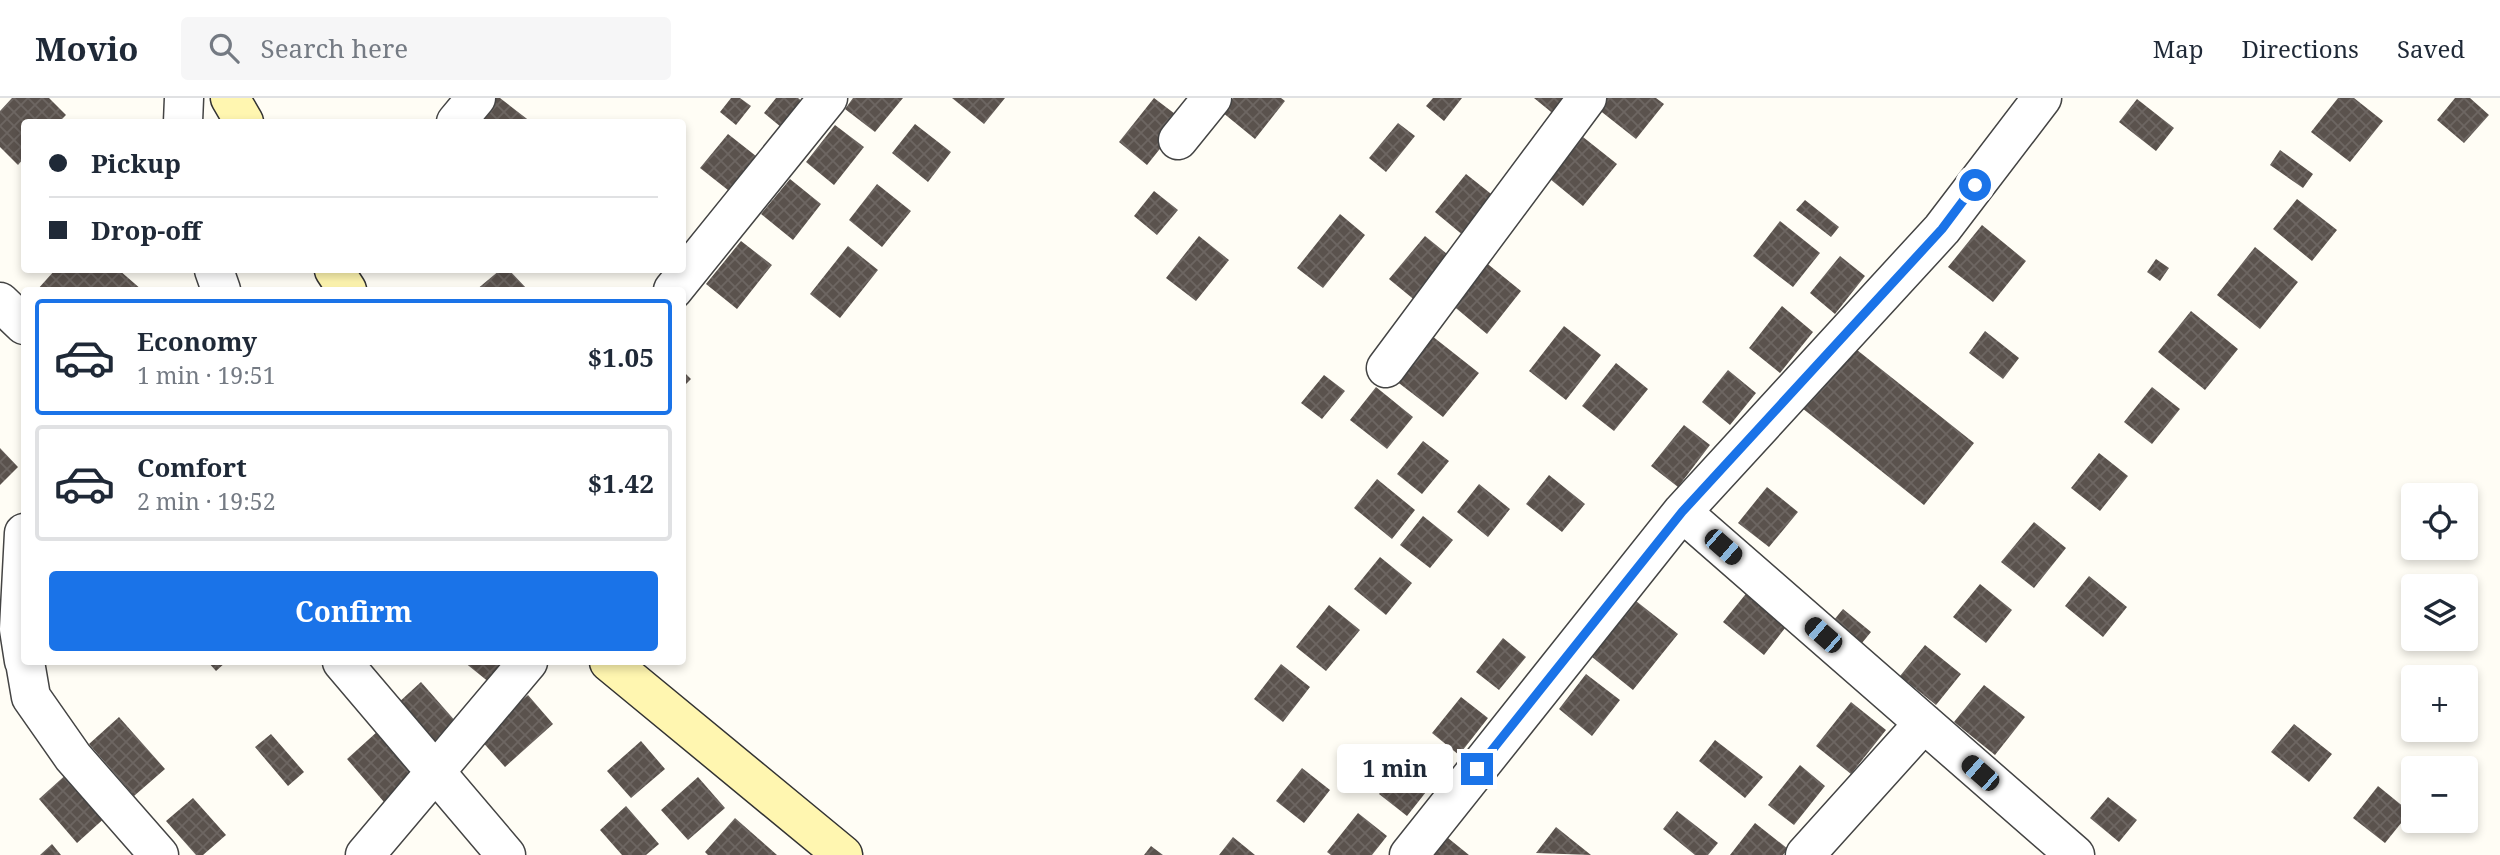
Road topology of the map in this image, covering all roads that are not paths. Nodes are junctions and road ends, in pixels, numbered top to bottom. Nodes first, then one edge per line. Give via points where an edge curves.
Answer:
1 (184, 98) edge
2 (230, 98) edge
3 (476, 98) edge
4 (828, 98) edge
5 (1212, 98) edge
6 (1587, 98) edge
7 (2042, 98) edge
8 (183, 119) edge
9 (242, 119) edge
10 (458, 119) edge
11 (1178, 140) dead end
12 (675, 287) edge
13 (0, 302) edge
14 (21, 322) edge
15 (1385, 368) dead end
16 (1682, 512) junction
17 (21, 523) edge
18 (0, 548) edge
19 (21, 591) edge
20 (21, 640) edge
21 (26, 665) edge
22 (344, 665) edge
23 (525, 665) edge
24 (612, 665) edge
25 (1924, 723) junction
26 (434, 773) junction
27 (159, 855) edge
28 (365, 855) edge
29 (506, 855) edge
30 (843, 855) edge
31 (1409, 855) edge
32 (1805, 855) edge
33 (2075, 855) edge

1 - 8 street
2 - 9 main road
3 - 10 street
4 - 12 street
5 - 11 street
6 - 15 street
7 - 16 street via 1942,229
13 - 14 street
16 - 25 street
16 - 31 street
17 - 18 street
19 - 20 street
21 - 27 street via 31,697 74,757
22 - 26 street
23 - 26 street
24 - 30 main road
25 - 32 street
25 - 33 street
26 - 28 street
26 - 29 street

